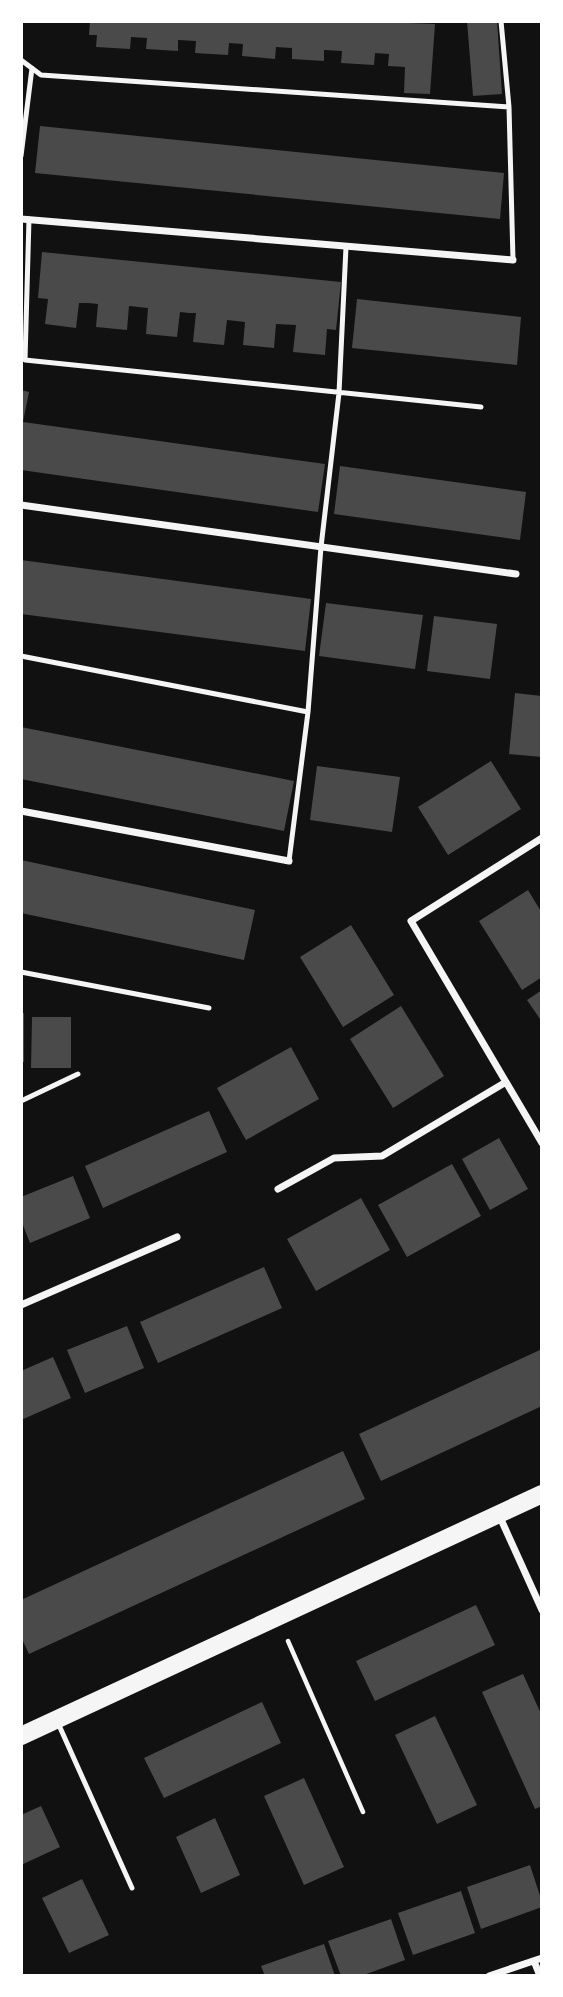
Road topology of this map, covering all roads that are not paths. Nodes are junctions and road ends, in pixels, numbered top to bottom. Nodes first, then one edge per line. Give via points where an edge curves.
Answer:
1 (501, 21) edge
2 (21, 60) edge
3 (32, 68) junction
4 (509, 107) junction
5 (21, 156) edge
6 (25, 219) edge
7 (346, 247) junction
8 (513, 260) joint
9 (339, 393) junction
10 (481, 407) dead end
11 (21, 505) edge
12 (321, 547) junction
13 (516, 574) dead end
14 (21, 656) edge
15 (308, 712) junction
16 (21, 811) edge
17 (542, 838) edge
18 (289, 861) joint
19 (21, 972) edge
20 (209, 1008) dead end
21 (78, 1074) dead end
22 (506, 1082) junction
23 (21, 1101) edge
24 (542, 1143) edge
25 (278, 1189) dead end
26 (177, 1237) dead end
27 (21, 1305) edge
28 (542, 1494) edge
29 (499, 1514) junction
30 (542, 1610) edge
31 (57, 1720) junction
32 (21, 1736) edge
33 (132, 1888) dead end
34 (538, 1959) edge
35 (489, 1976) edge
36 (540, 1976) edge

1 - 4 lane
2 - 3 lane
3 - 4 lane via 41,75
3 - 5 lane
4 - 8 lane
6 - 7 street
6 - 9 lane via 25,360
7 - 8 street
7 - 9 lane
9 - 10 lane
9 - 12 lane
11 - 12 street
12 - 13 street
12 - 15 lane
14 - 15 lane
15 - 18 lane
16 - 18 street
17 - 22 street via 411,921
19 - 20 lane
21 - 23 lane
22 - 24 street
22 - 25 street via 382,1156 334,1158
26 - 27 street
28 - 29 main road
29 - 30 street
29 - 31 main road
31 - 32 main road
31 - 33 lane
34 - 35 street
34 - 36 street

